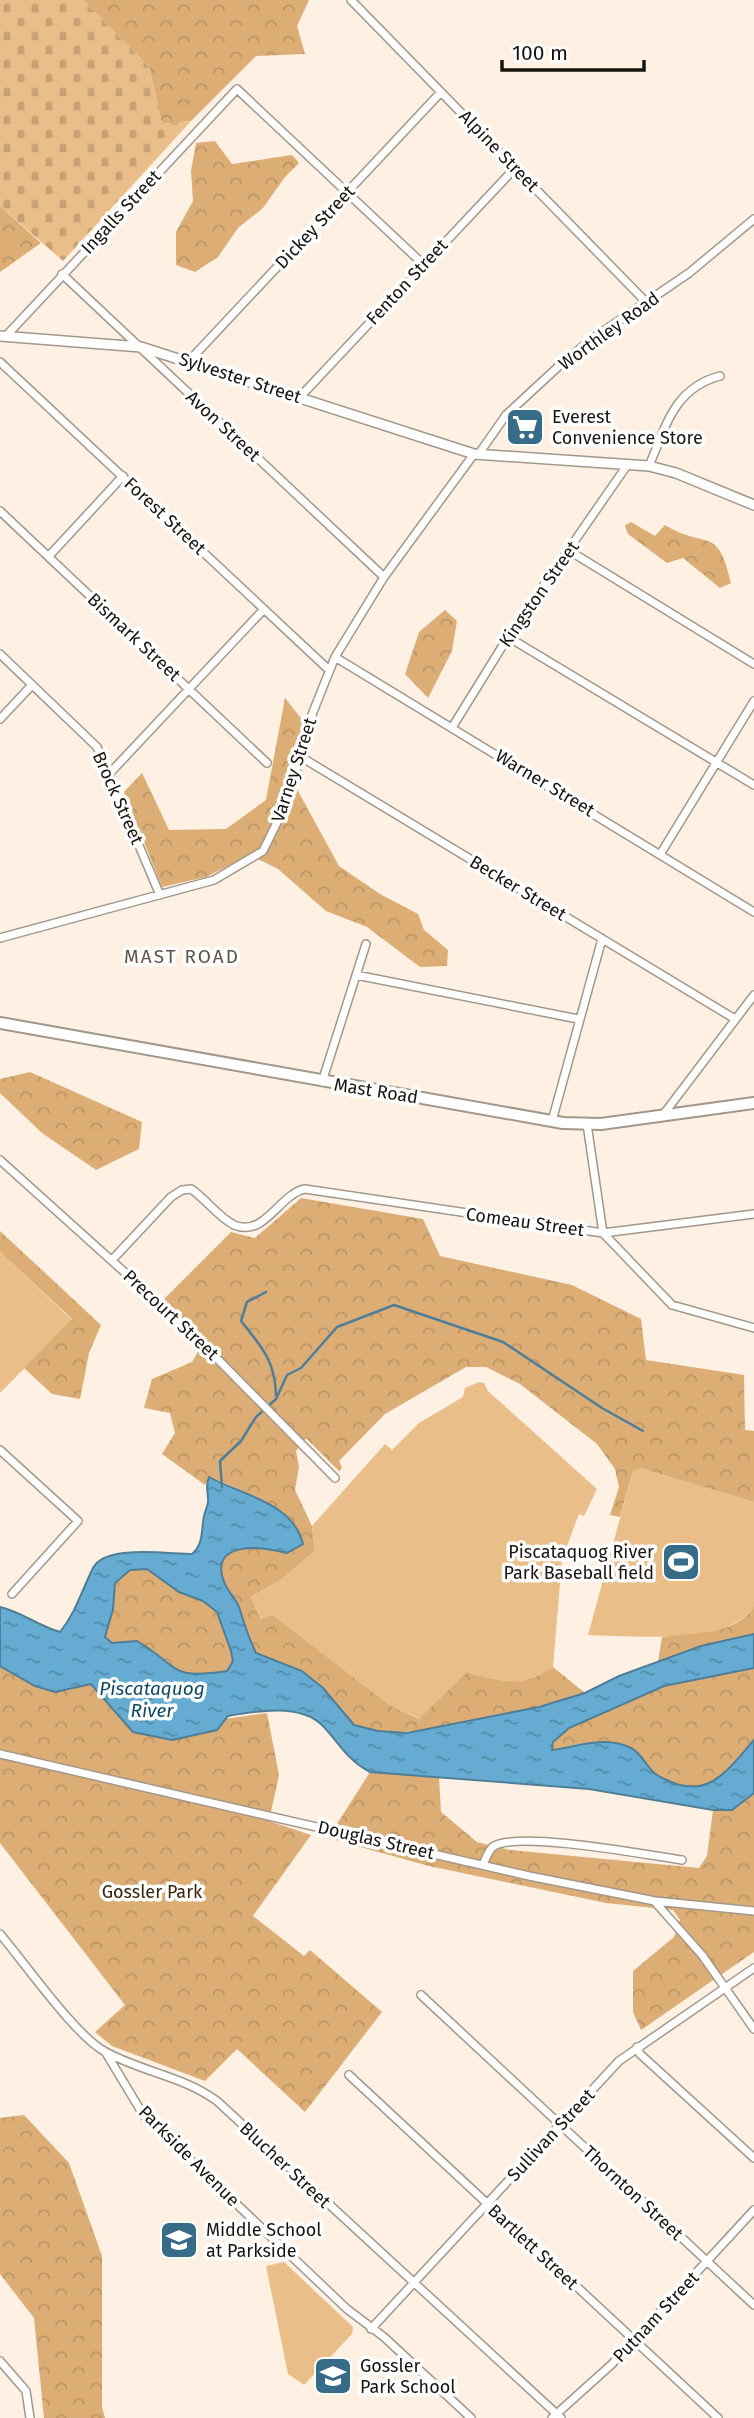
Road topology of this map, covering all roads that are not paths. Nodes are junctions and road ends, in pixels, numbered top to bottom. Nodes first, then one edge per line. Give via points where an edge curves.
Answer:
1 (351, 0) edge
2 (441, 92) junction
3 (515, 168) junction
4 (347, 192) junction
5 (754, 219) edge
6 (423, 264) junction
7 (62, 274) junction
8 (647, 303) junction
9 (3, 336) edge
10 (141, 347) junction
11 (189, 361) junction
12 (0, 362) edge
13 (720, 376) dead end
14 (299, 398) junction
15 (476, 455) junction
16 (628, 464) junction
17 (649, 466) junction
18 (123, 476) junction
19 (754, 505) edge
20 (0, 511) edge
21 (568, 550) junction
22 (48, 556) junction
23 (384, 577) junction
24 (264, 609) junction
25 (508, 637) junction
26 (0, 654) edge
27 (335, 657) junction
28 (754, 664) edge
29 (329, 670) junction
30 (32, 685) junction
31 (189, 689) junction
32 (754, 701) edge
33 (0, 719) edge
34 (453, 726) junction
35 (301, 757) junction
36 (717, 762) junction
37 (267, 764) dead end
38 (110, 773) junction
39 (754, 785) edge
40 (661, 853) junction
41 (159, 895) junction
42 (754, 912) edge
43 (0, 938) edge
44 (602, 939) junction
45 (366, 944) dead end
46 (356, 975) junction
47 (754, 995) edge
48 (579, 1019) junction
49 (736, 1019) junction
50 (0, 1023) edge
51 (322, 1082) junction
52 (754, 1102) edge
53 (662, 1116) junction
54 (552, 1121) junction
55 (587, 1124) junction
56 (0, 1160) edge
57 (754, 1214) edge
58 (603, 1233) junction
59 (112, 1260) junction
60 (754, 1328) edge
61 (0, 1450) edge
62 (335, 1478) dead end
63 (12, 1594) dead end
64 (0, 1754) edge
65 (682, 1860) dead end
66 (483, 1865) junction
67 (655, 1901) junction
68 (754, 1911) edge
69 (0, 1934) edge
70 (754, 1968) edge
71 (725, 1987) junction
72 (421, 1996) dead end
73 (754, 2029) edge
74 (637, 2048) junction
75 (106, 2052) junction
76 (349, 2075) dead end
77 (560, 2126) junction
78 (754, 2158) edge
79 (487, 2204) junction
80 (754, 2210) edge
81 (707, 2261) junction
82 (413, 2284) junction
83 (754, 2305) edge
84 (371, 2329) junction
85 (634, 2341) junction
86 (0, 2361) edge
87 (557, 2417) edge
88 (30, 2418) edge
89 (471, 2418) edge
90 (718, 2418) edge

1 - 2 street, Alpine Street
2 - 3 street, Alpine Street
2 - 4 street, Dickey Street
3 - 6 street, Fenton Street
3 - 8 street, Alpine Street
4 - 6 street
4 - 7 street, Ingalls Street via 237,89
4 - 11 street, Dickey Street
5 - 8 street, Worthley Road
6 - 14 street, Fenton Street
7 - 9 street, Ingalls Street
7 - 10 street, Avon Street
8 - 15 street, Worthley Road via 560,365 506,415
9 - 10 street, Sylvester Street
10 - 11 street, Sylvester Street
10 - 23 street, Avon Street
11 - 14 street, Sylvester Street
12 - 18 street, Forest Street
13 - 17 street via 700,381 681,398
14 - 15 street, Sylvester Street
15 - 16 street, Sylvester Street
15 - 23 street, Varney Street
16 - 17 street, Sylvester Street
16 - 21 street, Kingston Street
17 - 19 street, Sylvester Street via 676,472
18 - 22 street
18 - 24 street, Forest Street
20 - 22 street, Bismark Street
21 - 25 street, Kingston Street
21 - 28 street
22 - 31 street, Bismark Street
23 - 27 street, Varney Street
24 - 29 street, Forest Street
24 - 31 street
25 - 34 street, Kingston Street
25 - 36 street
26 - 30 street, Brock Street
27 - 29 street, Varney Street
27 - 34 street, Warner Street
29 - 35 street, Varney Street
30 - 33 street
30 - 38 street, Brock Street via 90,738
31 - 37 street, Bismark Street
31 - 38 street
32 - 36 street
34 - 40 street, Warner Street
35 - 41 street, Varney Street via 288,802 263,851 214,880
35 - 44 street, Becker Street
36 - 39 street
36 - 40 street
38 - 41 street, Brock Street
40 - 42 street, Warner Street
41 - 43 street, Varney Street
44 - 48 street
44 - 49 street, Becker Street
45 - 46 street
46 - 48 street
46 - 51 street
47 - 49 street
48 - 54 street
49 - 53 street
50 - 51 main road, Mast Road
51 - 54 main road, Mast Road
52 - 53 main road, Mast Road
53 - 55 main road, Mast Road
54 - 55 main road, Mast Road
55 - 58 street
56 - 59 street, Precourt Street
57 - 58 street, Comeau Street
58 - 59 street, Comeau Street via 315,1190 296,1191 260,1224 245,1227 223,1217 191,1189 171,1197
58 - 60 street via 665,1299 683,1310
59 - 62 street, Precourt Street via 242,1382
61 - 63 street via 78,1521
64 - 66 street, Douglas Street
65 - 66 street via 504,1842 492,1847
66 - 67 street, Douglas Street
67 - 68 street, Douglas Street
67 - 71 street
69 - 75 street, Blucher Street via 87,2038
70 - 71 street, Sullivan Street
71 - 73 street
71 - 74 street, Sullivan Street
72 - 77 street, Thornton Street
74 - 77 street, Sullivan Street
74 - 78 street
75 - 82 street, Blucher Street via 181,2079 217,2101
75 - 84 street, Parkside Avenue via 144,2116
76 - 79 street, Bartlett Street
77 - 79 street, Sullivan Street
77 - 81 street, Thornton Street
79 - 82 street, Sullivan Street
79 - 85 street, Bartlett Street
80 - 81 street, Putnam Street
81 - 83 street, Thornton Street
81 - 85 street, Putnam Street
82 - 84 street, Sullivan Street
82 - 87 street, Blucher Street
84 - 89 street, Parkside Avenue
85 - 87 street, Putnam Street
85 - 90 street, Bartlett Street
86 - 88 street via 26,2392

